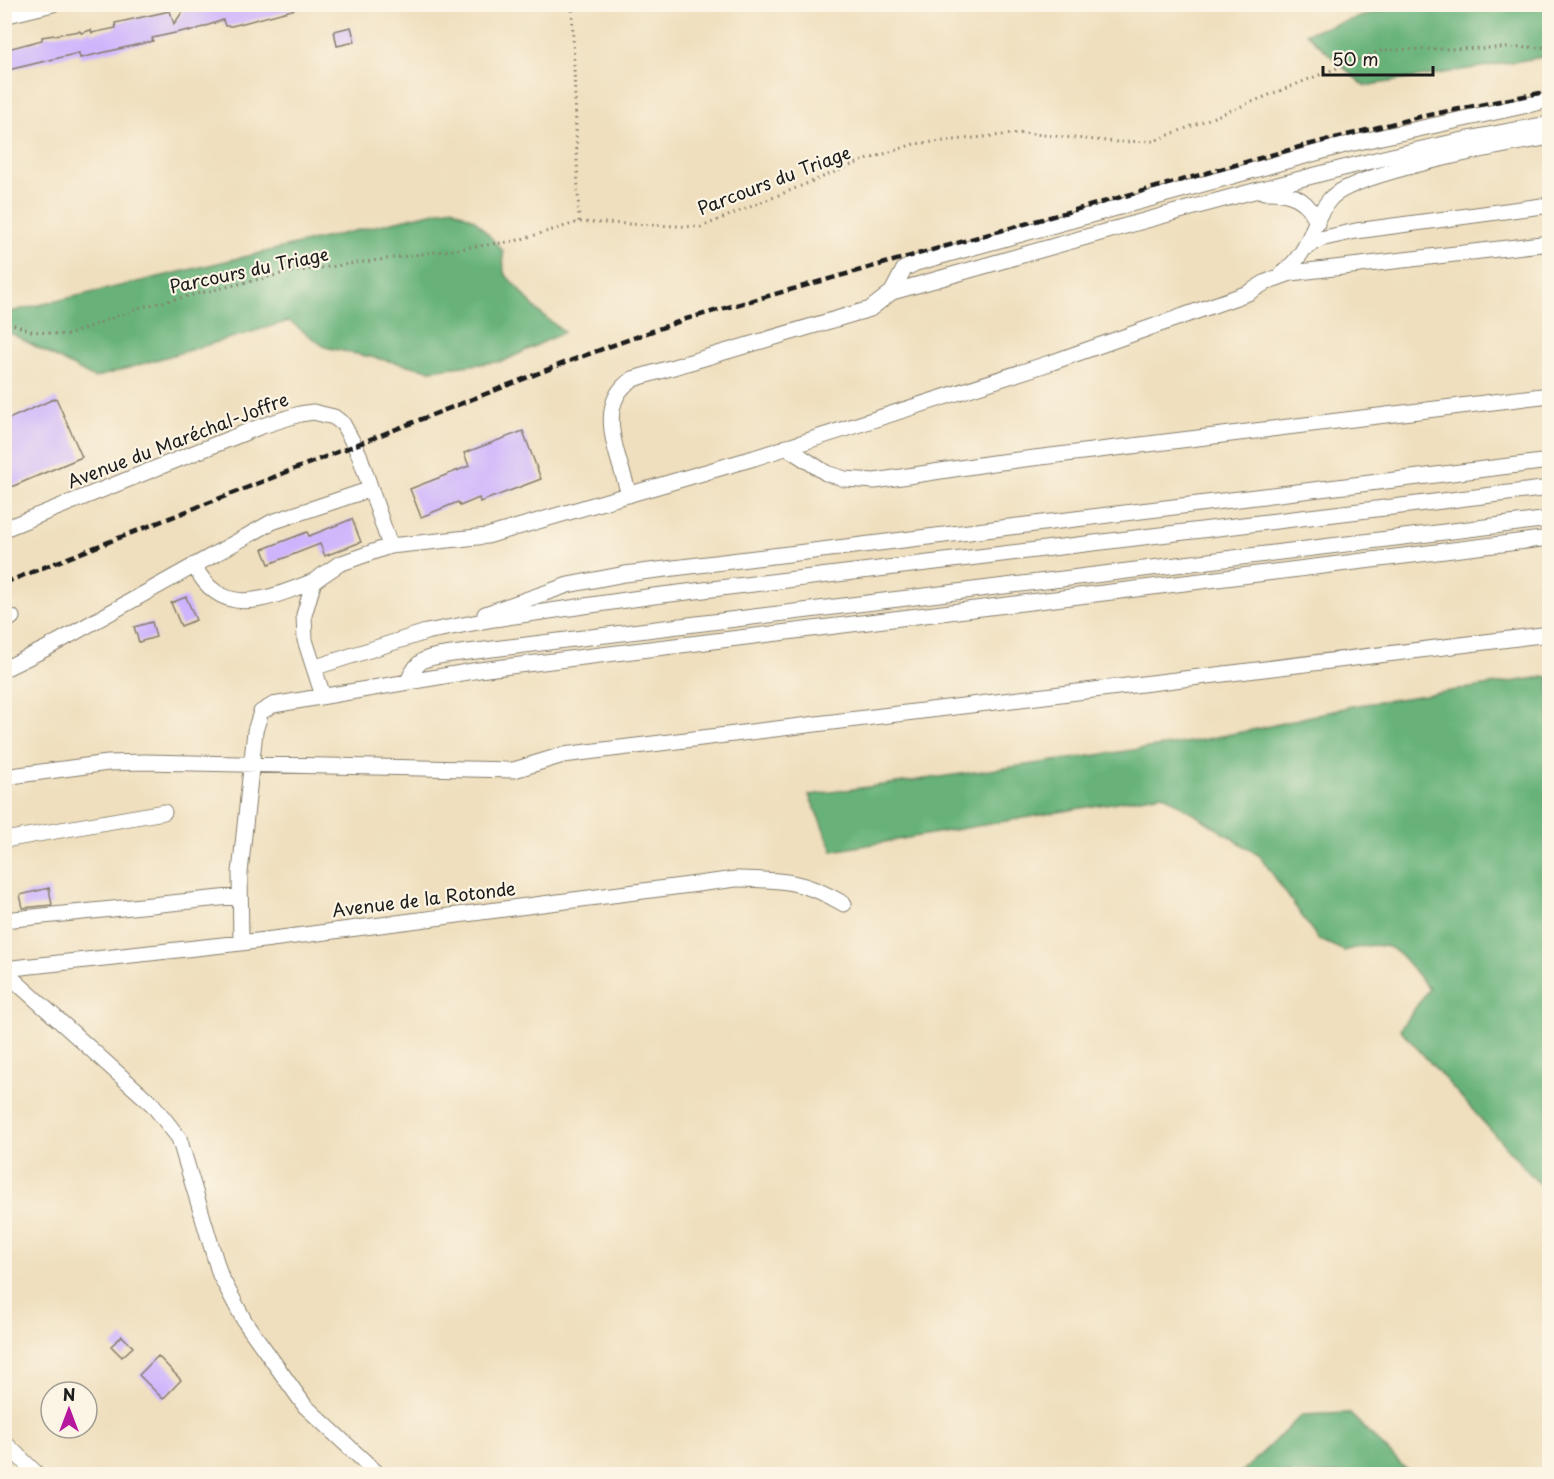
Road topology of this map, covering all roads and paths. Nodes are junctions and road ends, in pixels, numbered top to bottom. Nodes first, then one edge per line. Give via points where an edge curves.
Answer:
1 (53, 4) edge
2 (572, 4) edge
3 (4, 16) edge
4 (1550, 47) edge
5 (1550, 100) edge
6 (1550, 124) edge
7 (1550, 137) edge
8 (1243, 194) junction
9 (1550, 205) edge
10 (579, 222) junction
11 (1317, 225) junction
12 (1550, 243) edge
13 (1307, 247) junction
14 (1277, 277) junction
15 (892, 292) junction
16 (4, 318) edge
17 (1550, 395) edge
18 (786, 447) junction
19 (1550, 461) edge
20 (1550, 488) edge
21 (371, 489) junction
22 (629, 495) junction
23 (1550, 519) edge
24 (4, 529) edge
25 (1550, 538) edge
26 (390, 546) junction
27 (845, 548) junction
28 (194, 565) junction
29 (850, 572) junction
30 (314, 581) junction
31 (457, 626) junction
32 (1550, 634) edge
33 (316, 667) junction
34 (4, 669) edge
35 (408, 681) junction
36 (323, 696) junction
37 (251, 764) junction
38 (4, 777) edge
39 (164, 812) dead end
40 (4, 840) edge
41 (240, 896) junction
42 (844, 904) dead end
43 (4, 920) edge
44 (241, 943) junction
45 (4, 970) edge
46 (4, 1442) edge
47 (37, 1474) edge
48 (378, 1474) edge

1 - 3 street
2 - 10 path
4 - 10 path, Parcours du Triage via 1382,50 1154,141 1117,142 1023,133 914,144 701,227
5 - 15 street via 1345,145 915,263 904,269
6 - 8 street via 1450,141
7 - 11 street via 1459,155 1351,185 1330,199
8 - 11 street via 1268,192 1300,198 1309,204
8 - 15 street
9 - 13 street via 1356,231 1320,239
10 - 16 path, Parcours du Triage via 515,241 285,273 138,308 68,335 31,331
11 - 13 street
12 - 14 street via 1306,270
13 - 14 street
14 - 18 street via 1248,293 1050,363
15 - 22 street via 881,303 861,312 623,384 610,411
17 - 18 street via 875,482 826,473
18 - 22 street
19 - 27 street
20 - 29 street
21 - 24 street, Avenue du Maréchal-Joffre via 356,446 343,424 325,414 300,414
21 - 26 street, Avenue du Maréchal-Joffre
21 - 28 street via 272,522
22 - 26 street via 487,536
23 - 35 street via 452,654 422,660
25 - 35 street
26 - 30 street via 339,564
27 - 29 street
27 - 31 street via 568,585
28 - 30 street via 212,591 231,600 259,599
28 - 34 street
29 - 31 street
30 - 33 street via 303,627
31 - 33 street
32 - 37 street via 563,756 514,770
33 - 36 street
35 - 36 street
36 - 37 street via 273,705 261,712
37 - 38 street via 108,763
37 - 41 street
39 - 40 street
41 - 43 street
41 - 44 street
42 - 44 street, Avenue de la Rotonde via 818,888 785,880 736,879
44 - 45 street, Avenue de la Rotonde
45 - 48 street via 153,1105 179,1138 220,1275 245,1322 305,1406
46 - 47 street

